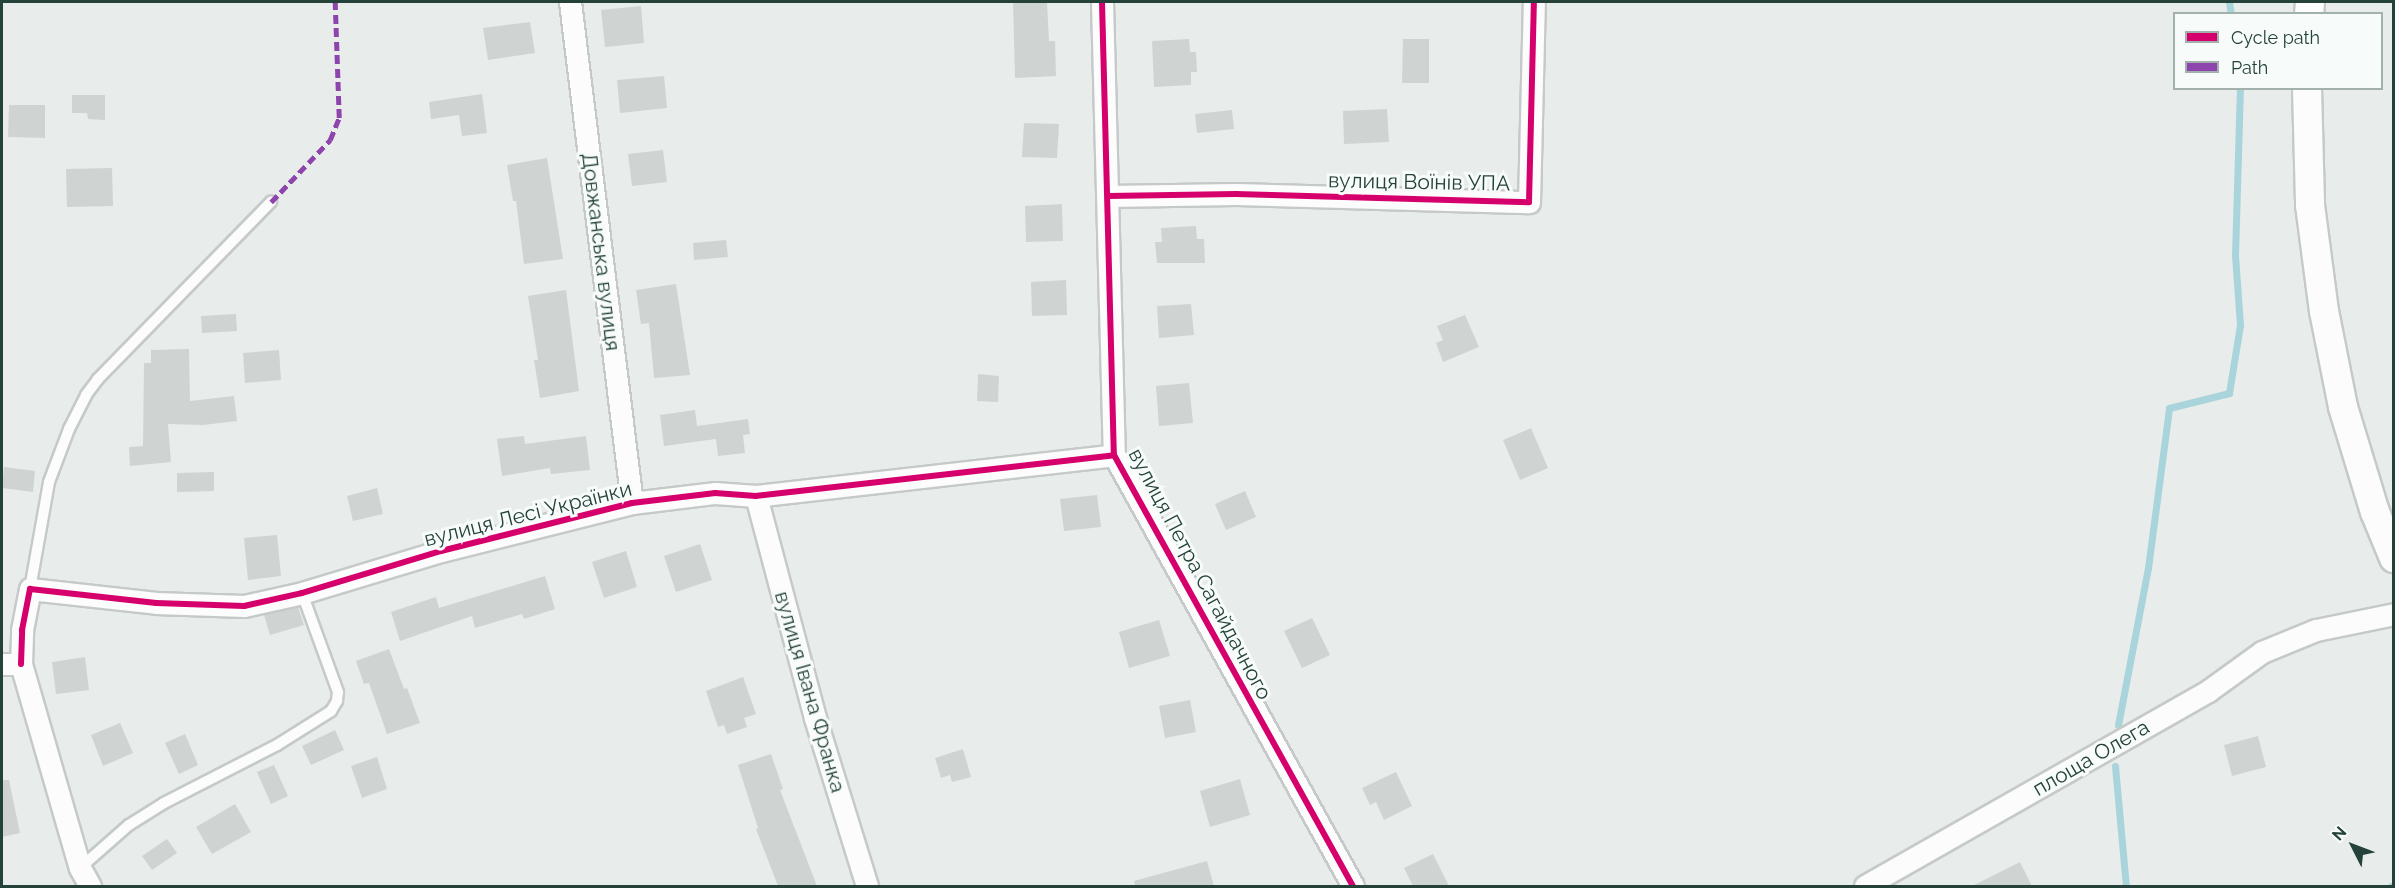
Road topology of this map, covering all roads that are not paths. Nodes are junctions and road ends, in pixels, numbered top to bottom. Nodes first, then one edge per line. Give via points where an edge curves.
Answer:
1 (570, 2) edge
2 (1102, 2) edge
3 (1534, 2) edge
4 (2307, 90) edge
5 (1108, 196) junction
6 (271, 202) dead end
7 (1114, 455) junction
8 (756, 496) junction
9 (632, 503) junction
10 (2394, 558) edge
11 (30, 589) junction
12 (302, 593) junction
13 (2394, 614) edge
14 (11, 664) edge
15 (85, 877) edge
16 (867, 886) edge
17 (1353, 886) edge
18 (1865, 886) edge

1 - 9 street, Довжанська вулиця
2 - 5 street, вулиця Петра Сагайдачного
3 - 5 street, вулиця Воїнів УПА via 1529,202 1236,194
4 - 10 main road via 2310,205 2324,311 2343,407 2375,512
5 - 7 street, вулиця Петра Сагайдачного
6 - 11 lane via 86,395 49,482
7 - 8 street, вулиця Лесі Українки
7 - 17 street, вулиця Петра Сагайдачного
8 - 9 street, вулиця Лесі Українки via 715,493
8 - 16 street, вулиця Івана Франка via 815,718
9 - 12 street, вулиця Лесі Українки via 441,551
11 - 12 street, вулиця Лесі Українки via 217,606 244,606
11 - 14 street
12 - 15 lane via 338,692 338,701 331,711 277,746 129,825
13 - 18 street, площа Олега via 2316,630 2262,652 2208,691
14 - 15 street

